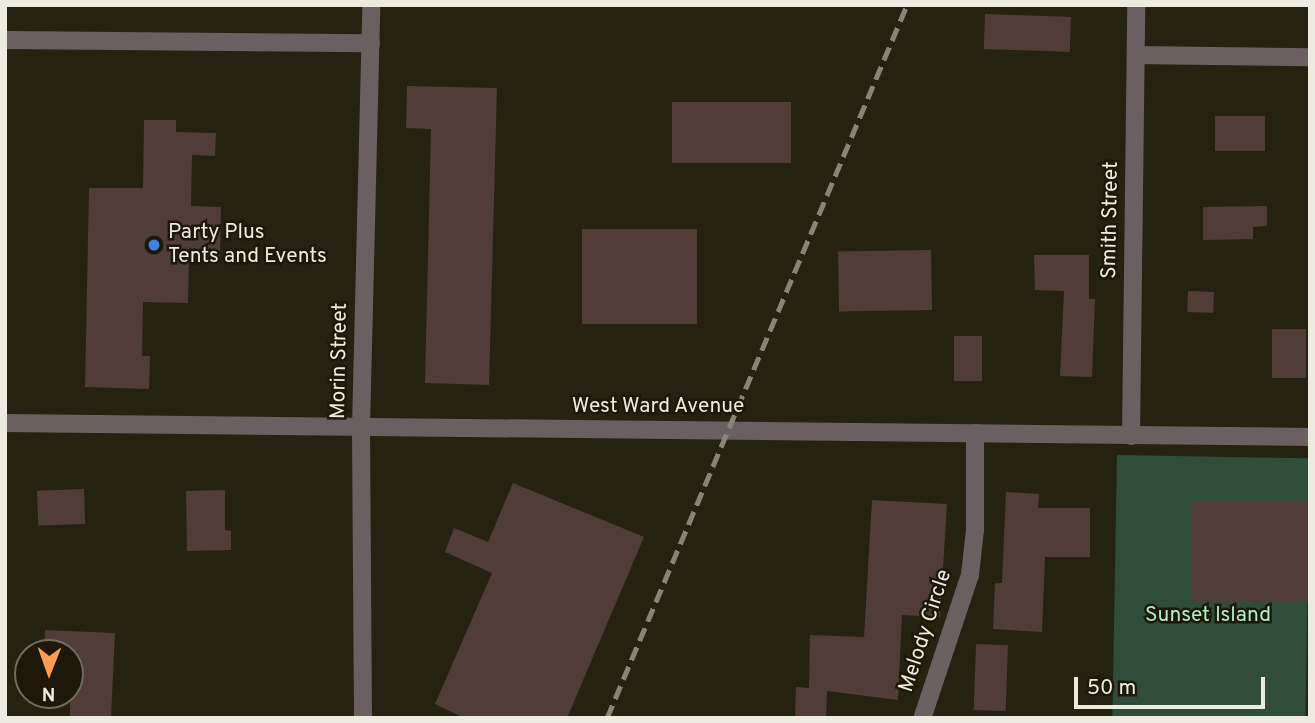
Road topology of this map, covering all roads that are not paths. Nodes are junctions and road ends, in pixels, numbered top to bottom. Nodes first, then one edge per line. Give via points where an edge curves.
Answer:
1 (371, 5) edge
2 (1136, 5) edge
3 (5, 40) edge
4 (371, 43) junction
5 (1136, 55) junction
6 (1310, 57) edge
7 (5, 423) edge
8 (361, 428) junction
9 (975, 433) junction
10 (1131, 436) junction
11 (1310, 437) edge
12 (921, 717) edge
13 (363, 718) edge

1 - 4 street, Morin Street
2 - 5 street, Smith Street
3 - 4 street
4 - 8 street, Morin Street
5 - 6 street
5 - 10 street, Smith Street
7 - 8 street, West Ward Avenue
8 - 9 street, West Ward Avenue
8 - 13 street, Morin Street
9 - 10 street, West Ward Avenue
9 - 12 street, Melody Circle via 970,575
10 - 11 street, West Ward Avenue

